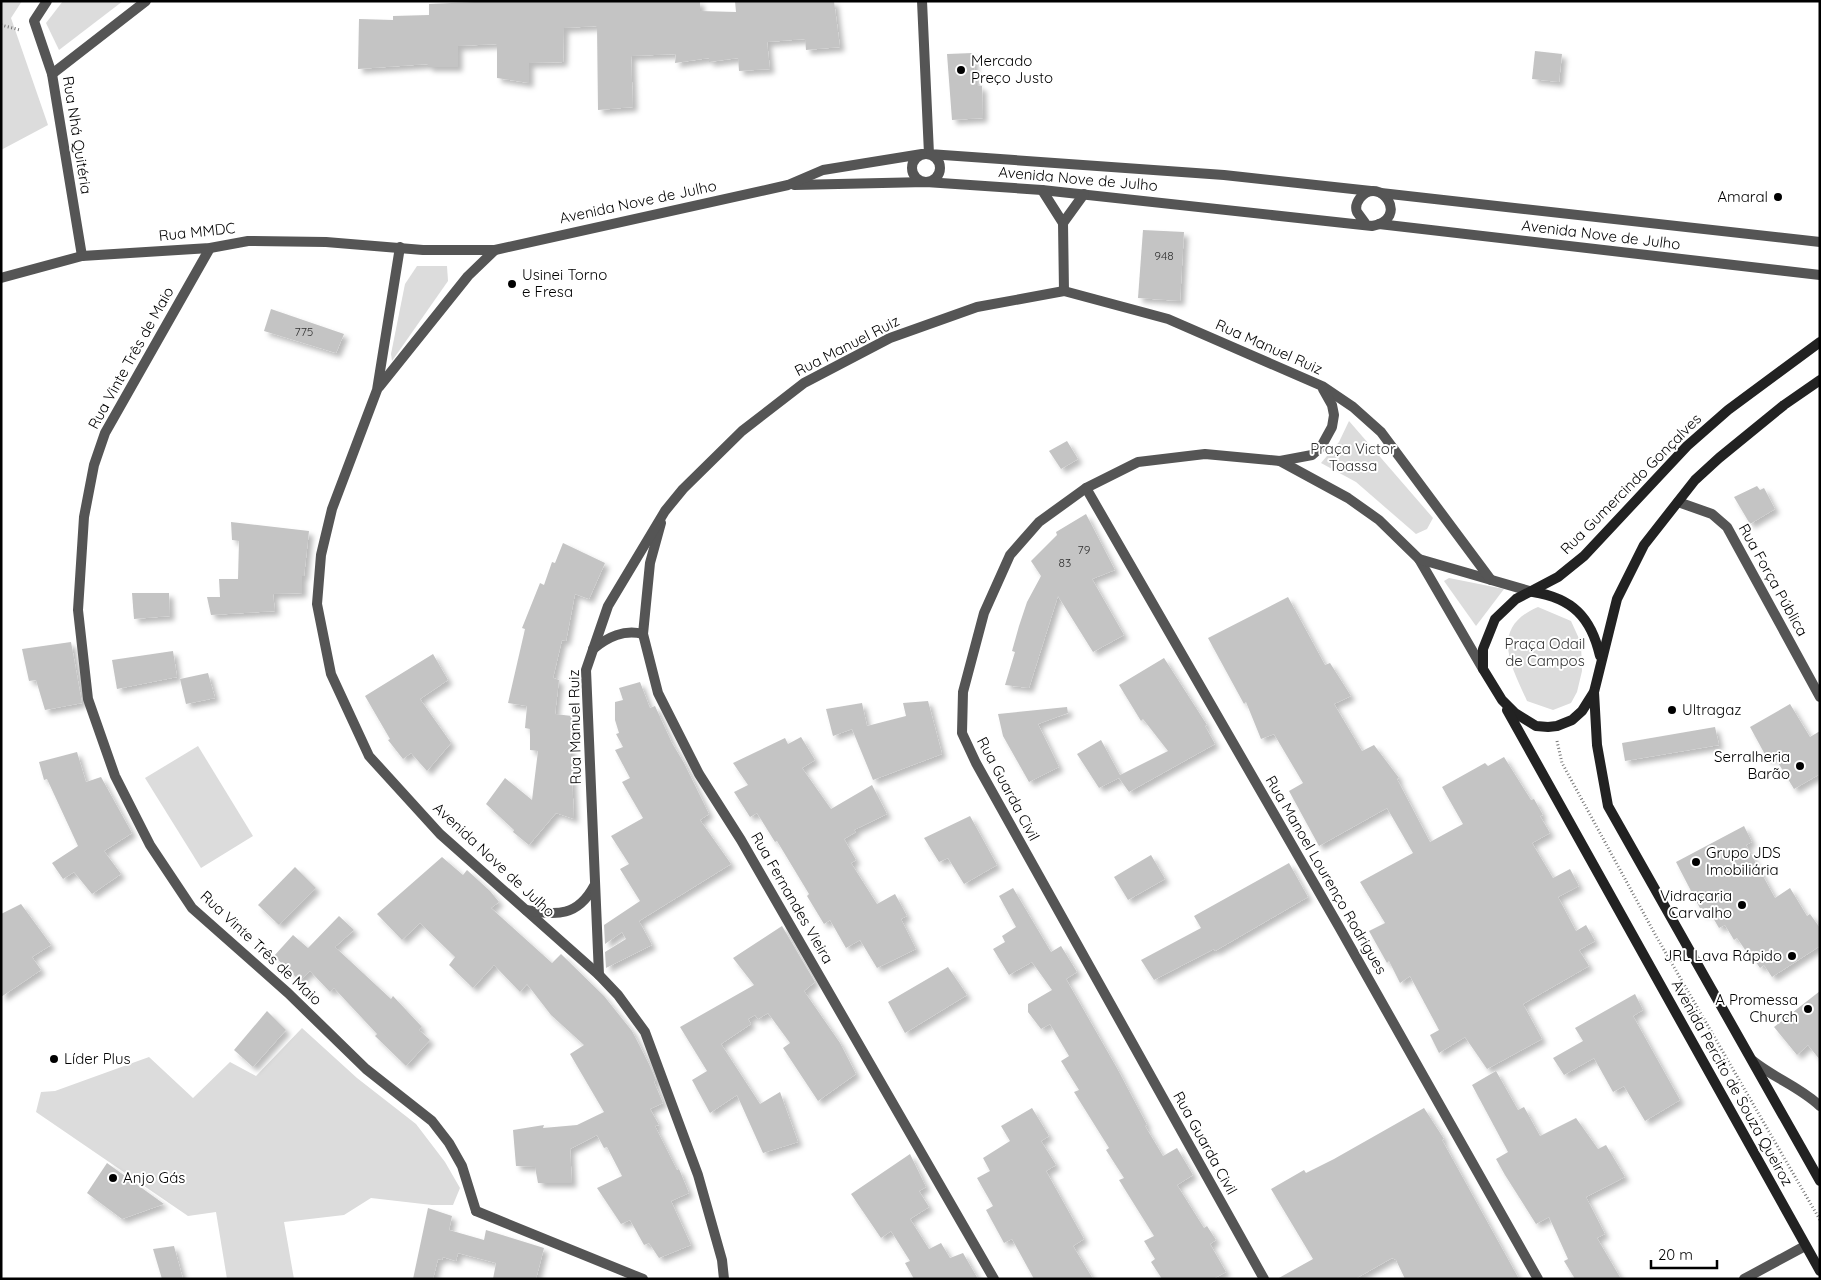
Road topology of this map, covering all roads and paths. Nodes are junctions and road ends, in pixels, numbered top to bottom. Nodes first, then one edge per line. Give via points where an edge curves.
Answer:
1 (47, 1) edge
2 (146, 1) edge
3 (922, 1) edge
4 (52, 74) junction
5 (925, 154) junction
6 (926, 182) junction
7 (788, 185) junction
8 (1042, 190) junction
9 (1376, 192) junction
10 (1084, 194) junction
11 (1063, 222) junction
12 (1365, 224) junction
13 (1379, 224) junction
14 (1820, 242) edge
15 (400, 247) junction
16 (210, 248) junction
17 (494, 250) junction
18 (82, 256) junction
19 (1820, 275) edge
20 (1, 278) edge
21 (1064, 291) junction
22 (1820, 342) edge
23 (1820, 380) edge
24 (1322, 386) junction
25 (377, 390) junction
26 (1280, 462) junction
27 (1086, 488) junction
28 (1678, 502) junction
29 (665, 511) junction
30 (1419, 559) junction
31 (1491, 580) junction
32 (1533, 592) junction
33 (643, 634) junction
34 (593, 649) junction
35 (1601, 659) junction
36 (1483, 669) junction
37 (1594, 692) junction
38 (1820, 697) edge
39 (1502, 700) junction
40 (1557, 726) junction
41 (595, 885) junction
42 (525, 909) junction
43 (598, 975) junction
44 (1749, 1058) junction
45 (1820, 1106) edge
46 (1820, 1181) edge
47 (1820, 1220) edge
48 (1805, 1246) junction
49 (1820, 1271) edge
50 (642, 1279) edge
51 (724, 1279) edge
52 (994, 1279) edge
53 (1264, 1279) edge
54 (1538, 1279) edge
55 (1744, 1279) edge

1 - 4 street, Rua Nhá Quitéria via 34,21
2 - 4 street
3 - 5 street
4 - 18 street, Rua Nhá Quitéria
5 - 6 street via 915,159 912,166 918,179
5 - 6 street via 935,156 941,169 933,180
5 - 7 street, Avenida Nove de Julho via 823,170
5 - 9 street, Avenida Nove de Julho via 1224,175
6 - 7 street, Avenida Nove de Julho
6 - 8 street, Avenida Nove de Julho
7 - 17 street, Avenida Nove de Julho
8 - 10 street, Avenida Nove de Julho
8 - 11 street
9 - 12 street via 1364,194 1358,200 1358,217
9 - 13 street via 1388,199 1391,206 1386,220
9 - 14 street, Avenida Nove de Julho
10 - 11 street
10 - 12 street, Avenida Nove de Julho
11 - 21 street
12 - 13 street, Avenida Nove de Julho
13 - 19 street, Avenida Nove de Julho
15 - 16 street, Rua MMDC via 248,241
15 - 17 street, Avenida Nove de Julho
15 - 25 street, Avenida Nove de Julho
16 - 18 street, Rua MMDC
16 - 50 street, Rua Vinte Três de Maio via 105,433 94,465 84,517 78,610 88,698 115,776 150,845 192,908 366,1068 432,1121 462,1166 476,1211
17 - 25 street, Avenida Nove de Julho via 468,276
18 - 20 street, Rua MMDC
21 - 24 street, Rua Manuel Ruiz via 1168,319
21 - 29 street, Rua Manuel Ruiz via 977,306 890,338 804,383 742,431
22 - 32 main road, Rua Gumercindo Gonçalves via 1728,410 1687,446 1584,556
23 - 28 main road via 1719,458 1695,480
24 - 26 street, Rua Guarda Civil via 1334,415 1327,438 1312,455
24 - 31 street, Rua Manuel Ruiz via 1354,407 1381,432
25 - 42 street, Avenida Nove de Julho via 332,510 321,555 317,604 331,674 369,756 440,834
26 - 27 street, Rua Guarda Civil via 1205,454 1138,462
26 - 30 street via 1348,498 1379,520
27 - 53 street, Rua Guarda Civil via 1039,522 1010,554 984,614 963,692 962,733
27 - 54 street, Rua Manoel Lourenço Rodrigues
28 - 35 main road via 1644,545 1627,576 1617,599
28 - 38 street, Rua Força Pública via 1712,514 1727,527
29 - 33 street, Rua Fernandes Vieira via 650,563
29 - 34 street, Rua Manuel Ruiz via 608,606
30 - 31 street
30 - 36 street
31 - 32 street
32 - 35 main road via 1558,597 1579,612 1590,626
32 - 36 main road via 1516,598 1495,619 1483,649
33 - 34 street via 618,634
33 - 52 street, Rua Fernandes Vieira via 658,693 699,774 746,849
34 - 41 street, Rua Manuel Ruiz via 586,670 586,694
35 - 37 main road
36 - 39 main road
37 - 40 main road via 1582,711 1572,720
37 - 44 main road, Avenida Percito de Souza Queiroz via 1596,745 1608,806
39 - 40 main road via 1524,720 1536,726
39 - 48 main road, Avenida Percito de Souza Queiroz
40 - 47 path via 1562,763 1656,936
41 - 42 street via 579,906 567,911 548,914
41 - 43 street, Rua Manuel Ruiz
42 - 43 street, Avenida Nove de Julho
43 - 51 street, Avenida Nove de Julho via 618,995 645,1032 698,1175 722,1260
44 - 45 street via 1769,1074 1808,1094
44 - 46 main road, Avenida Percito de Souza Queiroz
48 - 49 main road, Avenida Percito de Souza Queiroz
48 - 55 street

